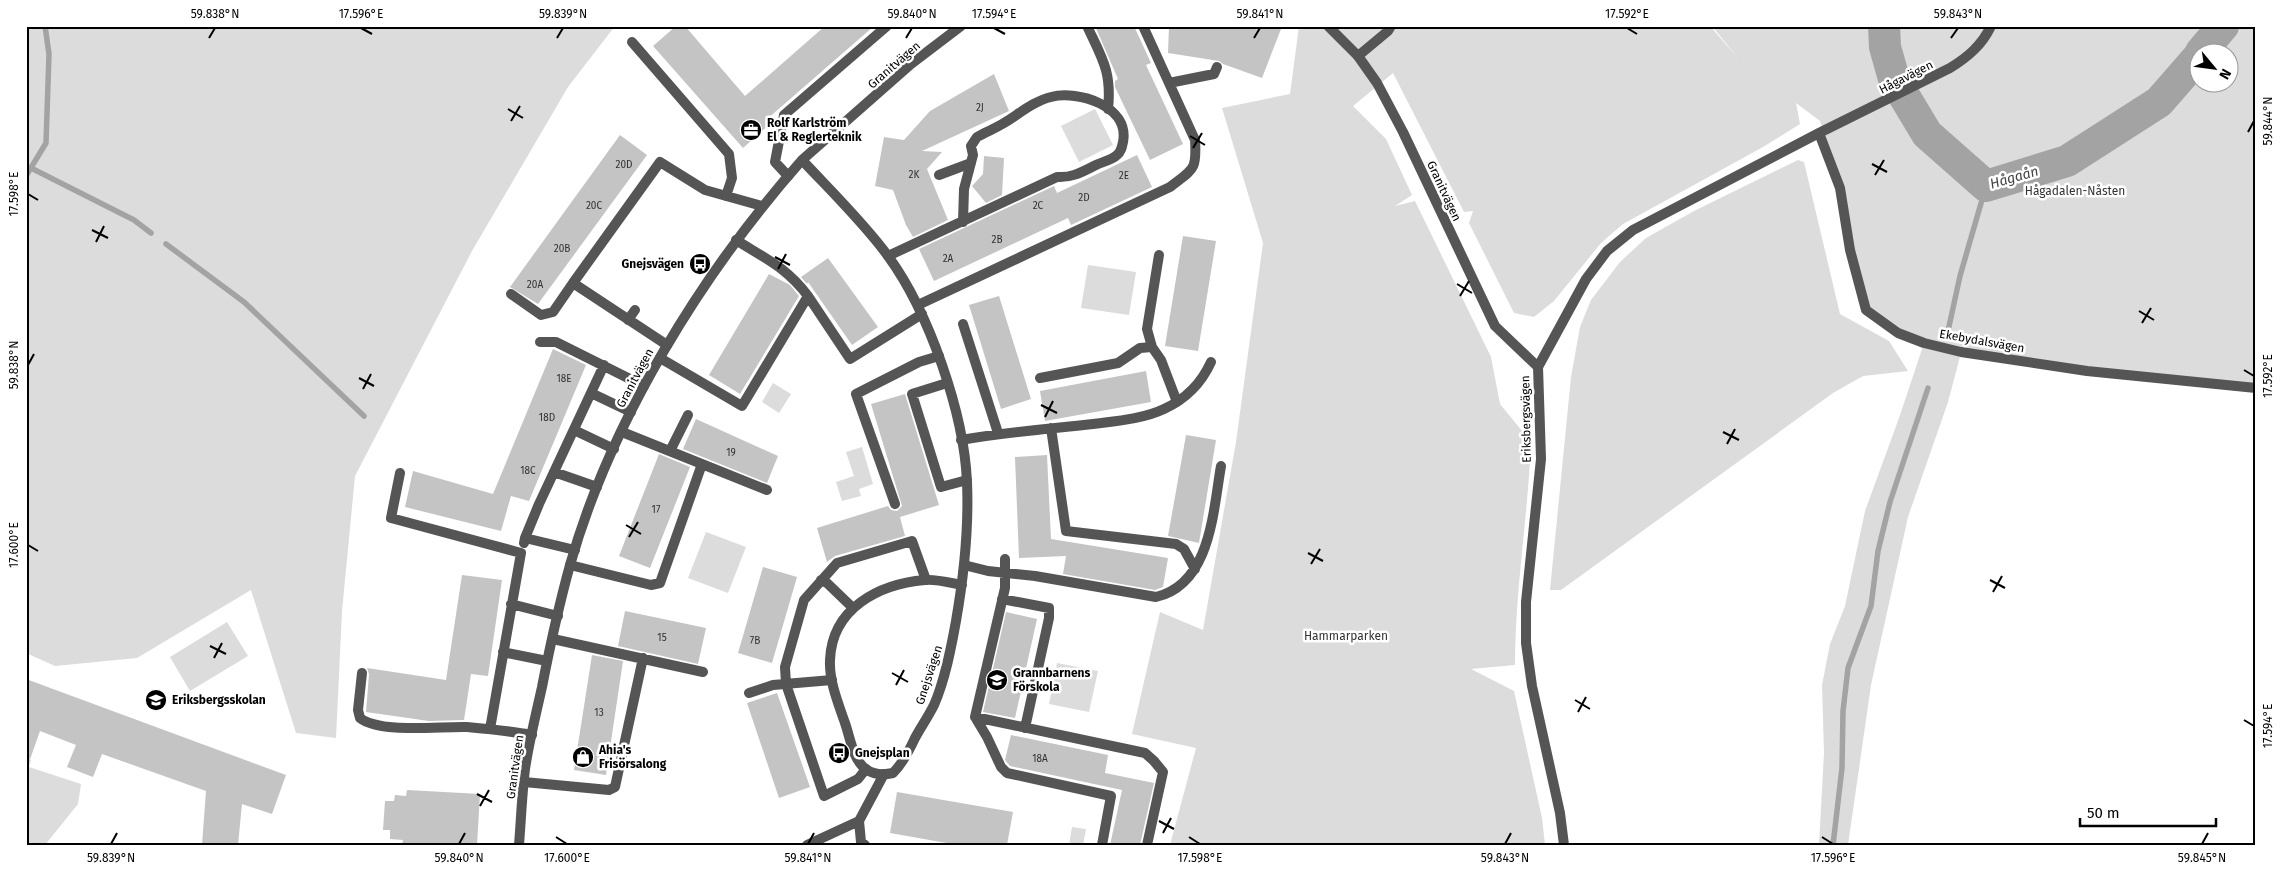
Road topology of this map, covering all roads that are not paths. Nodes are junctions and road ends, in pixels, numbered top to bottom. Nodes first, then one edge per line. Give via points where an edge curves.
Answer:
1 (887, 26) edge
2 (961, 26) edge
3 (1087, 26) edge
4 (1143, 26) edge
5 (1328, 26) edge
6 (1391, 26) edge
7 (1991, 26) edge
8 (632, 42) dead end
9 (1358, 56) junction
10 (1217, 67) dead end
11 (1169, 83) junction
12 (1108, 109) junction
13 (1819, 133) junction
14 (802, 160) junction
15 (971, 162) junction
16 (938, 175) dead end
17 (788, 176) junction
18 (719, 197) junction
19 (762, 206) junction
20 (962, 222) junction
21 (736, 240) junction
22 (1159, 255) dead end
23 (888, 256) junction
24 (573, 283) junction
25 (510, 294) dead end
26 (808, 296) junction
27 (920, 309) junction
28 (635, 310) dead end
29 (628, 320) junction
30 (963, 324) dead end
31 (540, 342) dead end
32 (667, 346) junction
33 (1152, 347) junction
34 (938, 356) junction
35 (660, 358) junction
36 (1211, 362) dead end
37 (604, 366) junction
38 (1538, 367) junction
39 (1040, 378) dead end
40 (947, 383) junction
41 (644, 386) junction
42 (2256, 388) edge
43 (591, 393) junction
44 (1177, 402) junction
45 (631, 412) junction
46 (688, 415) dead end
47 (1051, 428) junction
48 (574, 430) junction
49 (622, 432) junction
50 (998, 433) junction
51 (961, 440) junction
52 (614, 449) junction
53 (670, 451) junction
54 (702, 464) junction
55 (1221, 466) dead end
56 (400, 472) dead end
57 (554, 472) junction
58 (967, 480) junction
59 (597, 487) junction
60 (766, 490) dead end
61 (895, 504) dead end
62 (525, 538) junction
63 (575, 550) junction
64 (521, 553) junction
65 (1004, 559) dead end
66 (570, 565) junction
67 (964, 565) junction
68 (1195, 569) junction
69 (1006, 573) junction
70 (822, 580) junction
71 (926, 580) junction
72 (962, 585) junction
73 (1002, 599) junction
74 (511, 604) junction
75 (852, 608) junction
76 (558, 616) junction
77 (553, 638) junction
78 (503, 652) junction
79 (643, 658) junction
80 (547, 661) junction
81 (703, 672) dead end
82 (362, 673) dead end
83 (832, 680) junction
84 (786, 684) junction
85 (749, 693) dead end
86 (975, 717) junction
87 (1025, 728) junction
88 (490, 729) junction
89 (532, 735) junction
90 (866, 769) junction
91 (884, 774) junction
92 (524, 782) junction
93 (859, 821) junction
94 (519, 845) edge
95 (807, 845) edge
96 (865, 845) edge
97 (1102, 845) edge
98 (1147, 845) edge
99 (1564, 845) edge

1 - 17 street via 784,115 774,162
2 - 14 street, Granitvägen via 911,64
3 - 12 street via 1107,68
4 - 11 street
5 - 9 street, Granitvägen
6 - 9 street
7 - 13 street, Hågavägen via 1969,56 1950,68
8 - 18 street via 729,154 732,178
9 - 38 street, Granitvägen via 1377,83 1403,132 1495,326
10 - 11 street via 1214,74
11 - 27 street via 1195,140 1196,160 1190,172 1170,187
12 - 15 street via 1075,95 1049,97 977,137 971,146
12 - 20 street via 1120,122 1124,136 1122,148 1116,156 1070,178 1057,177
13 - 38 street, Eriksbergsvägen via 1633,230 1607,251 1586,279
13 - 42 street, Ekebydalsvägen via 1840,188 1850,250 1866,310 1898,333 1924,343 1980,355 2087,371
14 - 17 street, Granitvägen
14 - 23 street, Gnejsvägen
15 - 16 street
15 - 20 street via 964,189
17 - 19 street, Granitvägen
18 - 19 street
18 - 24 street via 660,162
19 - 21 street, Granitvägen
20 - 23 street
21 - 26 street via 782,268
21 - 32 street, Granitvägen
22 - 33 street via 1147,329
23 - 27 street, Gnejsvägen
24 - 25 street via 553,312 541,315
24 - 29 street
26 - 27 street via 850,359
26 - 35 street via 742,406
27 - 34 street, Gnejsvägen
28 - 29 street
29 - 32 street
30 - 50 street
31 - 37 street via 556,342
32 - 35 street, Granitvägen
33 - 39 street via 1140,348 1118,363
33 - 44 street via 1161,360
34 - 40 street, Gnejsvägen
34 - 61 street via 919,362 856,394
35 - 41 street, Granitvägen
36 - 44 street via 1202,380
37 - 41 street
37 - 43 street
38 - 99 street, Eriksbergsvägen via 1541,459 1526,602 1526,643
40 - 51 street, Gnejsvägen
40 - 58 street via 912,394 941,487
41 - 45 street, Granitvägen
43 - 45 street
43 - 48 street
44 - 47 street via 1163,410 1120,420
45 - 49 street, Granitvägen
46 - 53 street
47 - 50 street
47 - 68 street via 1066,531 1176,544 1184,549
48 - 52 street
48 - 57 street
49 - 52 street, Granitvägen
49 - 53 street
50 - 51 street
51 - 58 street, Gnejsvägen
52 - 59 street, Granitvägen
53 - 54 street
54 - 60 street
54 - 66 street via 660,583 650,585
55 - 68 street via 1205,550
56 - 64 street via 391,518
57 - 59 street
57 - 62 street
58 - 67 street, Gnejsvägen
59 - 63 street, Granitvägen
62 - 63 street
62 - 64 street
63 - 66 street, Granitvägen
64 - 74 street
65 - 69 street
66 - 76 street, Granitvägen
67 - 69 street
67 - 72 street, Gnejsvägen
68 - 69 street via 1178,587 1156,597
69 - 73 street
70 - 71 street via 837,563 912,541
70 - 75 street
70 - 84 street via 804,600 785,667
71 - 72 street
71 - 75 street via 893,586 869,595
72 - 91 street, Gnejsvägen via 952,645 934,704 902,764 893,773
73 - 86 street
73 - 87 street via 1049,608
74 - 76 street
74 - 78 street
75 - 83 street via 833,640
76 - 77 street, Granitvägen
77 - 79 street
77 - 80 street, Granitvägen
78 - 80 street
78 - 88 street
79 - 81 street
79 - 92 street via 615,787 609,790
80 - 89 street, Granitvägen
82 - 88 street via 358,710 366,723
83 - 84 street
83 - 90 street via 857,760
84 - 85 street
84 - 90 street via 824,796 858,779
86 - 87 street
86 - 97 street via 1007,773 1111,796
87 - 98 street via 1145,753 1154,760 1163,772
88 - 89 street
89 - 92 street, Granitvägen
90 - 91 street via 874,774
91 - 93 street
92 - 94 street, Granitvägen
93 - 95 street
93 - 96 street via 861,842

